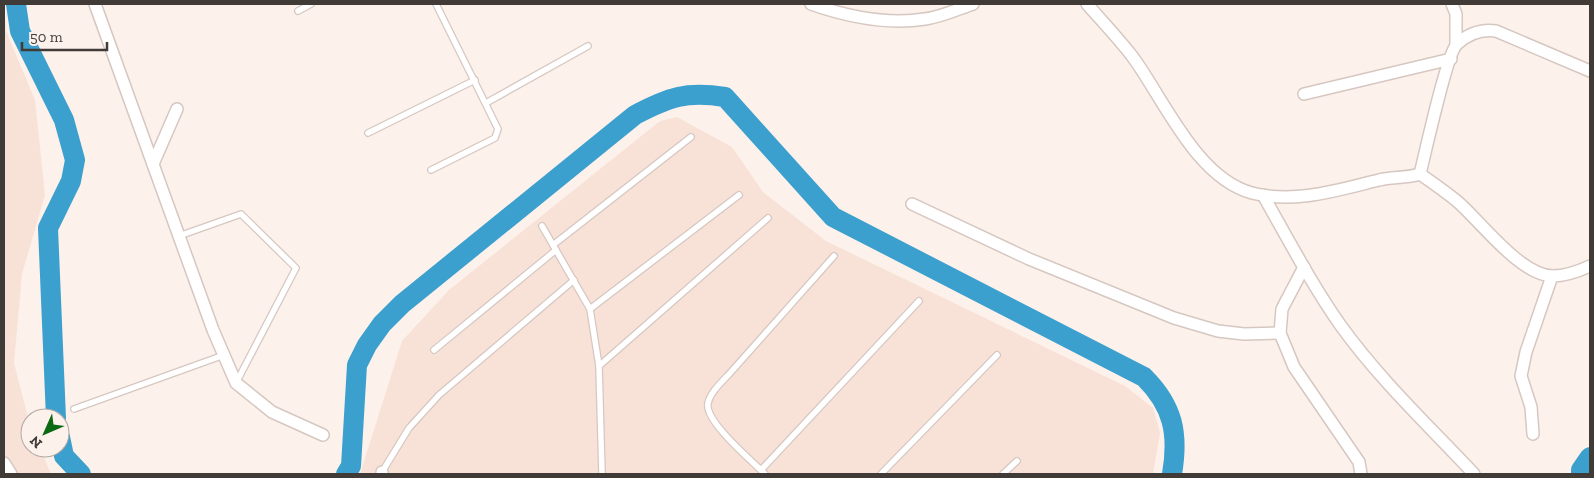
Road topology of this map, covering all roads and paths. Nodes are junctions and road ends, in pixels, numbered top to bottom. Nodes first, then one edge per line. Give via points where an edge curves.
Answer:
1 (95, 4) edge
2 (311, 4) edge
3 (436, 4) edge
4 (811, 4) edge
5 (973, 4) edge
6 (1088, 4) edge
7 (1452, 4) edge
8 (298, 11) dead end
9 (1456, 45) junction
10 (588, 46) dead end
11 (1451, 59) junction
12 (1590, 71) edge
13 (475, 80) junction
14 (1304, 94) dead end
15 (486, 103) junction
16 (176, 109) dead end
17 (368, 133) dead end
18 (690, 137) dead end
19 (153, 164) junction
20 (431, 170) dead end
21 (1420, 174) junction
22 (739, 195) dead end
23 (1263, 195) junction
24 (912, 204) dead end
25 (768, 218) dead end
26 (542, 226) dead end
27 (179, 236) junction
28 (555, 248) junction
29 (834, 256) dead end
30 (1590, 266) edge
31 (1304, 267) junction
32 (1552, 276) junction
33 (574, 280) junction
34 (919, 301) dead end
35 (590, 309) junction
36 (1280, 333) junction
37 (434, 350) dead end
38 (224, 355) junction
39 (997, 355) dead end
40 (599, 366) junction
41 (236, 383) junction
42 (74, 409) dead end
43 (323, 434) dead end
44 (1533, 434) dead end
45 (1017, 461) dead end
46 (4, 462) edge
47 (763, 472) edge
48 (382, 473) edge
49 (11, 474) edge
50 (602, 474) edge
51 (881, 474) edge
52 (1003, 474) edge
53 (1361, 474) edge
54 (1474, 474) edge

1 - 19 street
2 - 8 lane
3 - 13 lane
4 - 5 street via 879,21 926,19
6 - 23 street via 1132,56 1196,153 1226,181 1250,193
7 - 9 street via 1456,14
9 - 11 street
9 - 12 street via 1476,31 1496,31
10 - 15 lane
11 - 14 street
11 - 21 street
13 - 15 lane
13 - 17 lane
15 - 20 lane via 497,124 495,138
16 - 19 street
18 - 28 lane
19 - 27 street
21 - 23 street via 1316,195
21 - 32 street via 1457,201 1510,253 1536,272
22 - 35 lane
23 - 31 street
24 - 36 street via 1029,259 1174,318 1244,334
25 - 40 lane
26 - 28 lane
27 - 38 street
27 - 41 lane via 241,214 296,268
28 - 33 lane
28 - 37 lane
29 - 47 lane via 714,391 708,404 714,423
30 - 32 street
31 - 36 street via 1282,309
31 - 54 street via 1364,356
32 - 44 street via 1521,376 1531,407
33 - 35 lane
33 - 48 lane via 439,395 409,428
34 - 47 lane
35 - 40 lane
36 - 53 street via 1294,367 1359,462
38 - 41 street
38 - 42 lane
39 - 51 lane
40 - 50 lane
41 - 43 street via 272,412
45 - 52 lane
46 - 49 street

